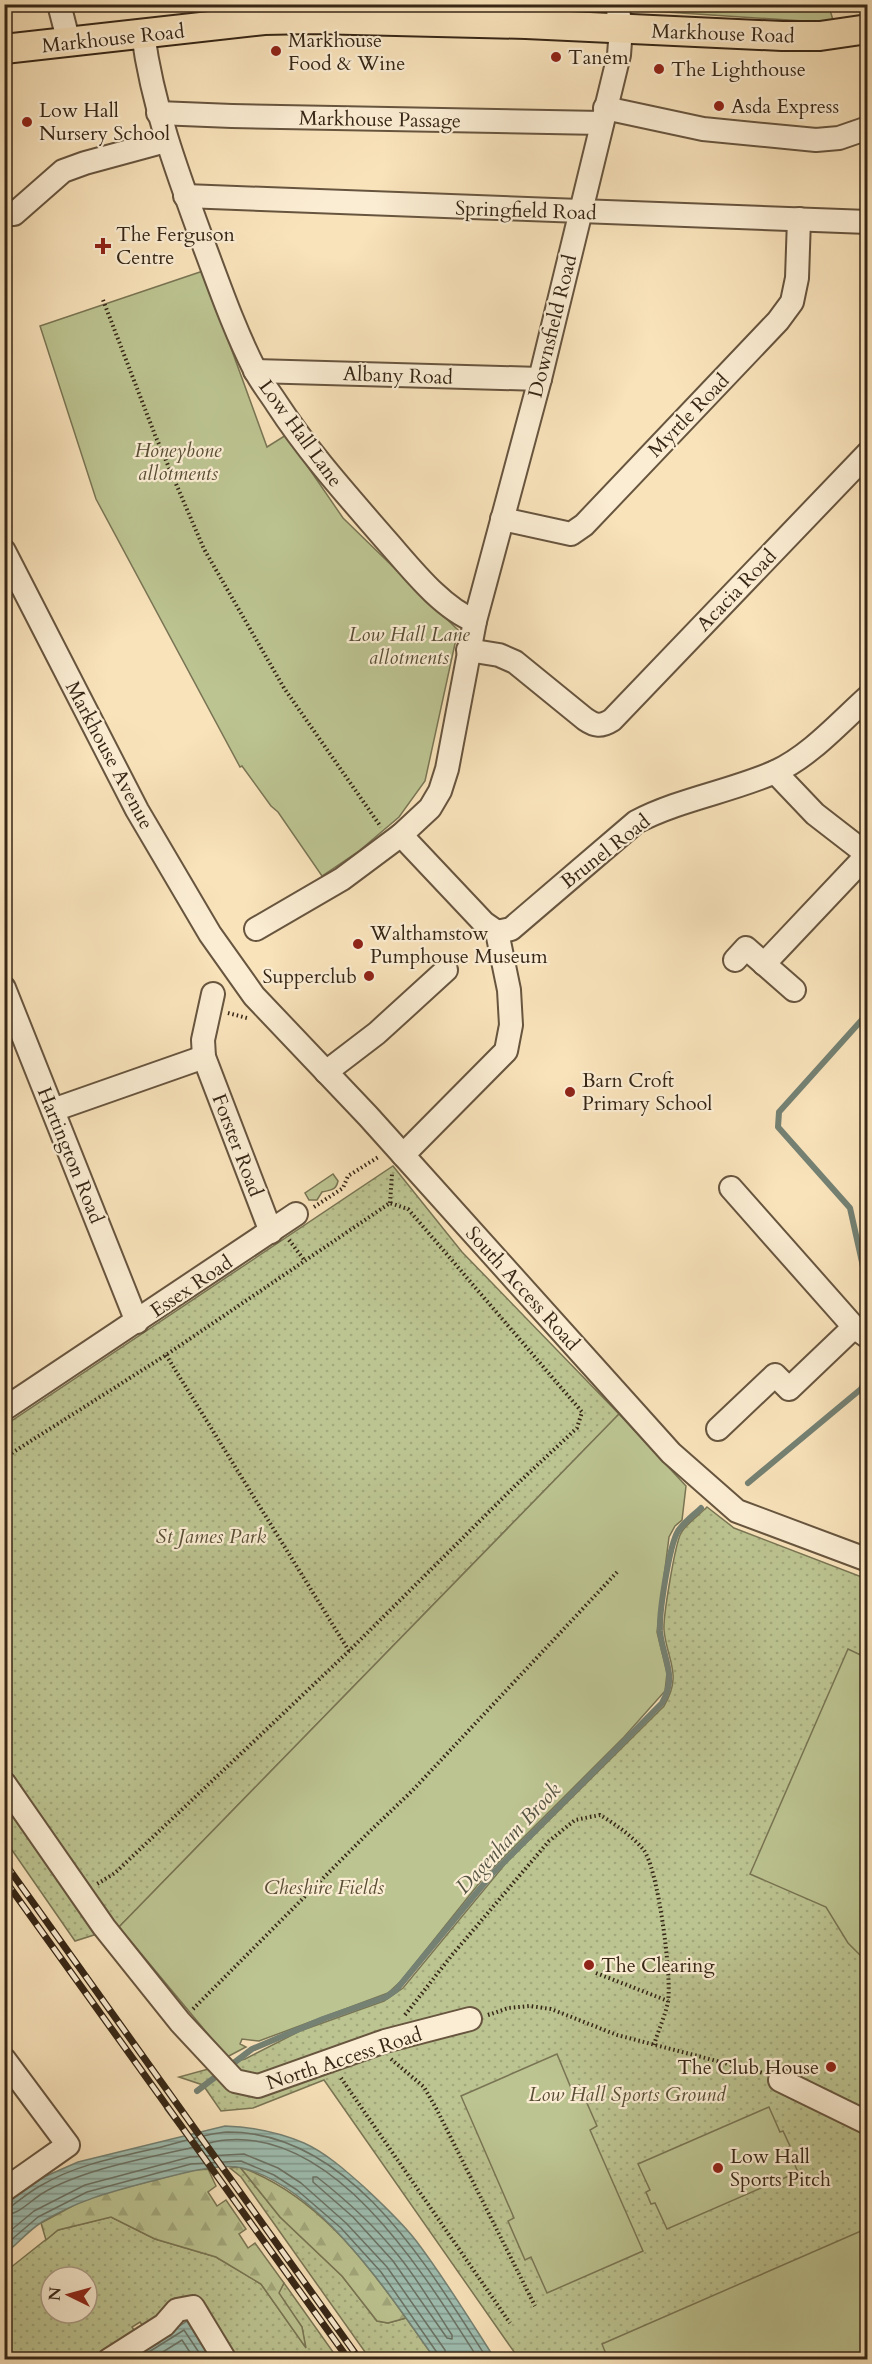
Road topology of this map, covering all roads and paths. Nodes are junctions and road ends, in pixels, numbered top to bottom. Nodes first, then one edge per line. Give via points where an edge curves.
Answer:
1 (59, 4) edge
2 (262, 12) edge
3 (619, 16) edge
4 (867, 29) edge
5 (143, 34) junction
6 (69, 43) junction
7 (4, 49) edge
8 (158, 113) junction
9 (603, 116) junction
10 (867, 128) edge
11 (166, 141) junction
12 (185, 196) junction
13 (579, 212) junction
14 (14, 214) dead end
15 (799, 219) junction
16 (867, 222) edge
17 (102, 300) dead end
18 (255, 371) junction
19 (540, 379) junction
20 (867, 453) edge
21 (502, 519) junction
22 (4, 550) edge
23 (475, 621) junction
24 (468, 650) junction
25 (867, 697) edge
26 (775, 772) junction
27 (399, 837) junction
28 (867, 855) edge
29 (256, 929) dead end
30 (497, 932) junction
31 (225, 954) joint
32 (735, 960) dead end
33 (765, 964) junction
34 (446, 970) dead end
35 (4, 988) edge
36 (794, 990) dead end
37 (213, 994) dead end
38 (204, 1057) junction
39 (326, 1072) junction
40 (53, 1110) junction
41 (372, 1161) dead end
42 (398, 1161) junction
43 (731, 1188) dead end
44 (390, 1203) junction
45 (296, 1214) joint
46 (271, 1232) junction
47 (136, 1322) junction
48 (861, 1332) edge
49 (166, 1355) junction
50 (7, 1400) edge
51 (718, 1429) dead end
52 (4, 1458) edge
53 (867, 1560) edge
54 (619, 1570) dead end
55 (349, 1651) junction
56 (4, 1783) edge
57 (84, 1897) junction
58 (596, 1973) dead end
59 (668, 2001) junction
60 (190, 2012) dead end
61 (470, 2019) joint
62 (378, 2044) junction
63 (654, 2045) junction
64 (4, 2059) edge
65 (329, 2060) junction
66 (780, 2080) joint
67 (867, 2123) edge
68 (4, 2190) edge
69 (535, 2306) dead end
70 (510, 2323) dead end
71 (109, 2360) edge
72 (225, 2360) edge

1 - 6 street
2 - 3 main road, Markhouse Road via 313,19
2 - 5 main road, Markhouse Road
3 - 4 main road, Markhouse Road via 820,36
3 - 9 street, Downsfield Road via 619,55
5 - 6 main road, Markhouse Road
5 - 8 street, Low Hall Lane
6 - 7 main road, Markhouse Road
8 - 9 street, Markhouse Passage via 255,117
8 - 11 street, Low Hall Lane
9 - 10 street, Markhouse Passage via 816,140 839,138
9 - 13 street, Downsfield Road
11 - 12 street, Low Hall Lane
11 - 14 street via 63,171
12 - 13 street, Springfield Road
12 - 18 street, Low Hall Lane
13 - 15 street, Springfield Road
13 - 19 street, Downsfield Road
15 - 16 street, Springfield Road
15 - 21 street, Myrtle Road via 792,302 584,525 572,534
17 - 27 path via 176,485 224,587 284,688 384,830
18 - 19 street, Albany Road
18 - 23 street, Low Hall Lane via 299,438 412,570 448,605
19 - 21 street, Downsfield Road
20 - 24 street, Acacia Road via 604,725 585,719 514,662
21 - 23 street, Downsfield Road
22 - 31 street, Markhouse Avenue via 137,810
23 - 24 street
24 - 27 street via 440,791 430,808
25 - 26 street, Brunel Road via 801,757
26 - 28 street via 815,814
26 - 30 street, Brunel Road via 660,809 636,822 511,929
27 - 29 street via 342,879
27 - 30 street
28 - 33 street
30 - 42 street via 509,990 511,1025 506,1051
31 - 39 street, South Access Road via 254,996
32 - 33 street via 746,948
33 - 36 street
34 - 39 street via 377,1033
35 - 40 street, Hartington Road
37 - 38 street, Forster Road via 202,1040
38 - 40 street
38 - 46 street, Forster Road
39 - 42 street, South Access Road
40 - 47 street, Hartington Road
41 - 45 path via 348,1176 343,1188
42 - 44 path
42 - 53 street, South Access Road via 515,1278 671,1453 716,1494 737,1511
43 - 48 street
44 - 49 path
44 - 55 path via 408,1209 582,1412 576,1428
45 - 46 street, Essex Road
46 - 47 street, Essex Road
47 - 50 street, Essex Road
48 - 51 street via 789,1389 775,1375
49 - 52 path
49 - 55 path
54 - 60 path via 412,1791
55 - 57 path via 115,1874
56 - 57 street, North Access Road
57 - 65 street, North Access Road via 180,2022 235,2081 258,2086
58 - 59 path
59 - 62 path via 667,1952 657,1890 644,1851 621,1828 600,1815 575,1820 549,1841
59 - 63 path
61 - 62 street, North Access Road
61 - 63 path via 530,2006 551,2009
62 - 65 street, North Access Road
62 - 69 path via 424,2087
63 - 66 path via 774,2075
64 - 68 street via 68,2145
65 - 70 path
66 - 67 street
71 - 72 street via 164,2325 177,2310 193,2307

